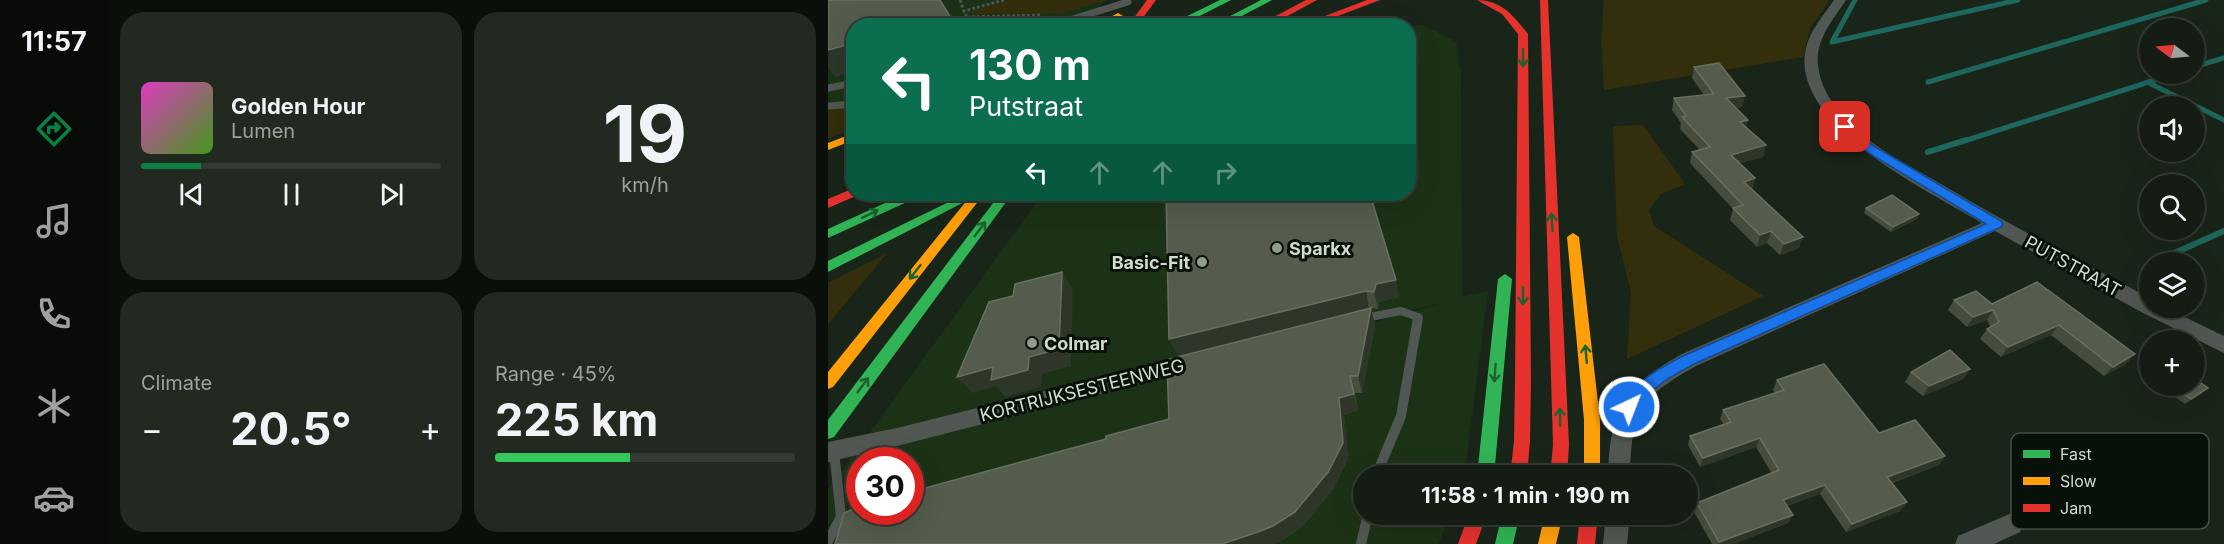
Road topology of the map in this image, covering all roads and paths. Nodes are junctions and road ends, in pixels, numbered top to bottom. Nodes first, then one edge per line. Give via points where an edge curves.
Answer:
1 (960, 0) edge
2 (1004, 0) edge
3 (1152, 0) edge
4 (1227, 0) edge
5 (1268, 0) edge
6 (1313, 0) edge
7 (1359, 0) edge
8 (1376, 0) edge
9 (1481, 0) edge
10 (1544, 0) edge
11 (1840, 0) edge
12 (1129, 1) edge
13 (964, 11) junction
14 (1049, 15) dead end
15 (967, 16) joint
16 (1075, 18) edge
17 (1116, 18) edge
18 (1138, 18) edge
19 (1187, 18) edge
20 (1231, 18) edge
21 (1277, 18) edge
22 (1324, 18) edge
23 (1327, 18) edge
24 (846, 85) edge
25 (828, 88) edge
26 (846, 105) edge
27 (828, 106) edge
28 (846, 139) edge
29 (828, 147) edge
30 (1549, 150) junction
31 (1565, 172) dead end
32 (846, 196) edge
33 (899, 201) edge
34 (962, 201) edge
35 (971, 201) edge
36 (1001, 201) edge
37 (828, 204) edge
38 (1523, 217) junction
39 (1570, 219) dead end
40 (1996, 224) junction
41 (828, 234) edge
42 (1509, 243) dead end
43 (1507, 265) dead end
44 (828, 267) edge
45 (2139, 301) edge
46 (1370, 317) joint
47 (2171, 318) edge
48 (1347, 323) edge
49 (2224, 345) edge
50 (1208, 358) edge
51 (828, 383) edge
52 (830, 445) edge
53 (1381, 465) edge
54 (1486, 465) edge
55 (1519, 465) edge
56 (1559, 465) edge
57 (1592, 465) edge
58 (1619, 465) edge
59 (2011, 524) edge
60 (1365, 525) edge
61 (1474, 525) edge
62 (1508, 525) edge
63 (1551, 525) edge
64 (1589, 525) edge
65 (1617, 525) edge
66 (828, 541) edge
67 (1360, 544) edge
68 (1467, 544) edge
69 (1504, 544) edge
70 (1547, 544) edge
71 (1586, 544) edge
72 (1615, 544) edge
73 (1967, 544) edge

1 - 13 path
2 - 13 path
3 - 18 main road
4 - 19 main road
5 - 20 main road
6 - 21 main road
7 - 22 main road
8 - 23 main road
9 -> 38 main road via 1505,12 1523,34
10 - 30 main road
11 - 40 street, PUTSTRAAT via 1820,31 1811,58 1816,83 1833,112 1871,149
12 - 16 lane
12 - 17 main road
13 - 15 path
14 - 15 path
24 - 25 lane
26 - 27 lane
28 - 29 main road
30 - 31 main road via 1563,160
56 -> 30 main road
32 - 37 main road
41 -> 33 main road
34 - 44 main road
35 -> 51 main road
52 -> 36 main road
38 - 42 main road via 1511,231
38 -> 55 main road
57 -> 39 main road via 1592,420
40 - 45 street, PUTSTRAAT
40 - 58 street via 1662,375 1629,407 1621,429
43 -> 54 main road
46 - 48 street
46 - 53 lane via 1401,312 1418,317 1401,416
47 - 49 street, PUTSTRAAT
50 - 52 street, KORTRIJKSESTEENWEG via 897,437
52 - 66 lane via 841,517
59 - 73 street
60 - 67 lane
61 - 68 main road
62 - 69 main road
63 - 70 main road
64 - 71 main road
65 - 72 street

